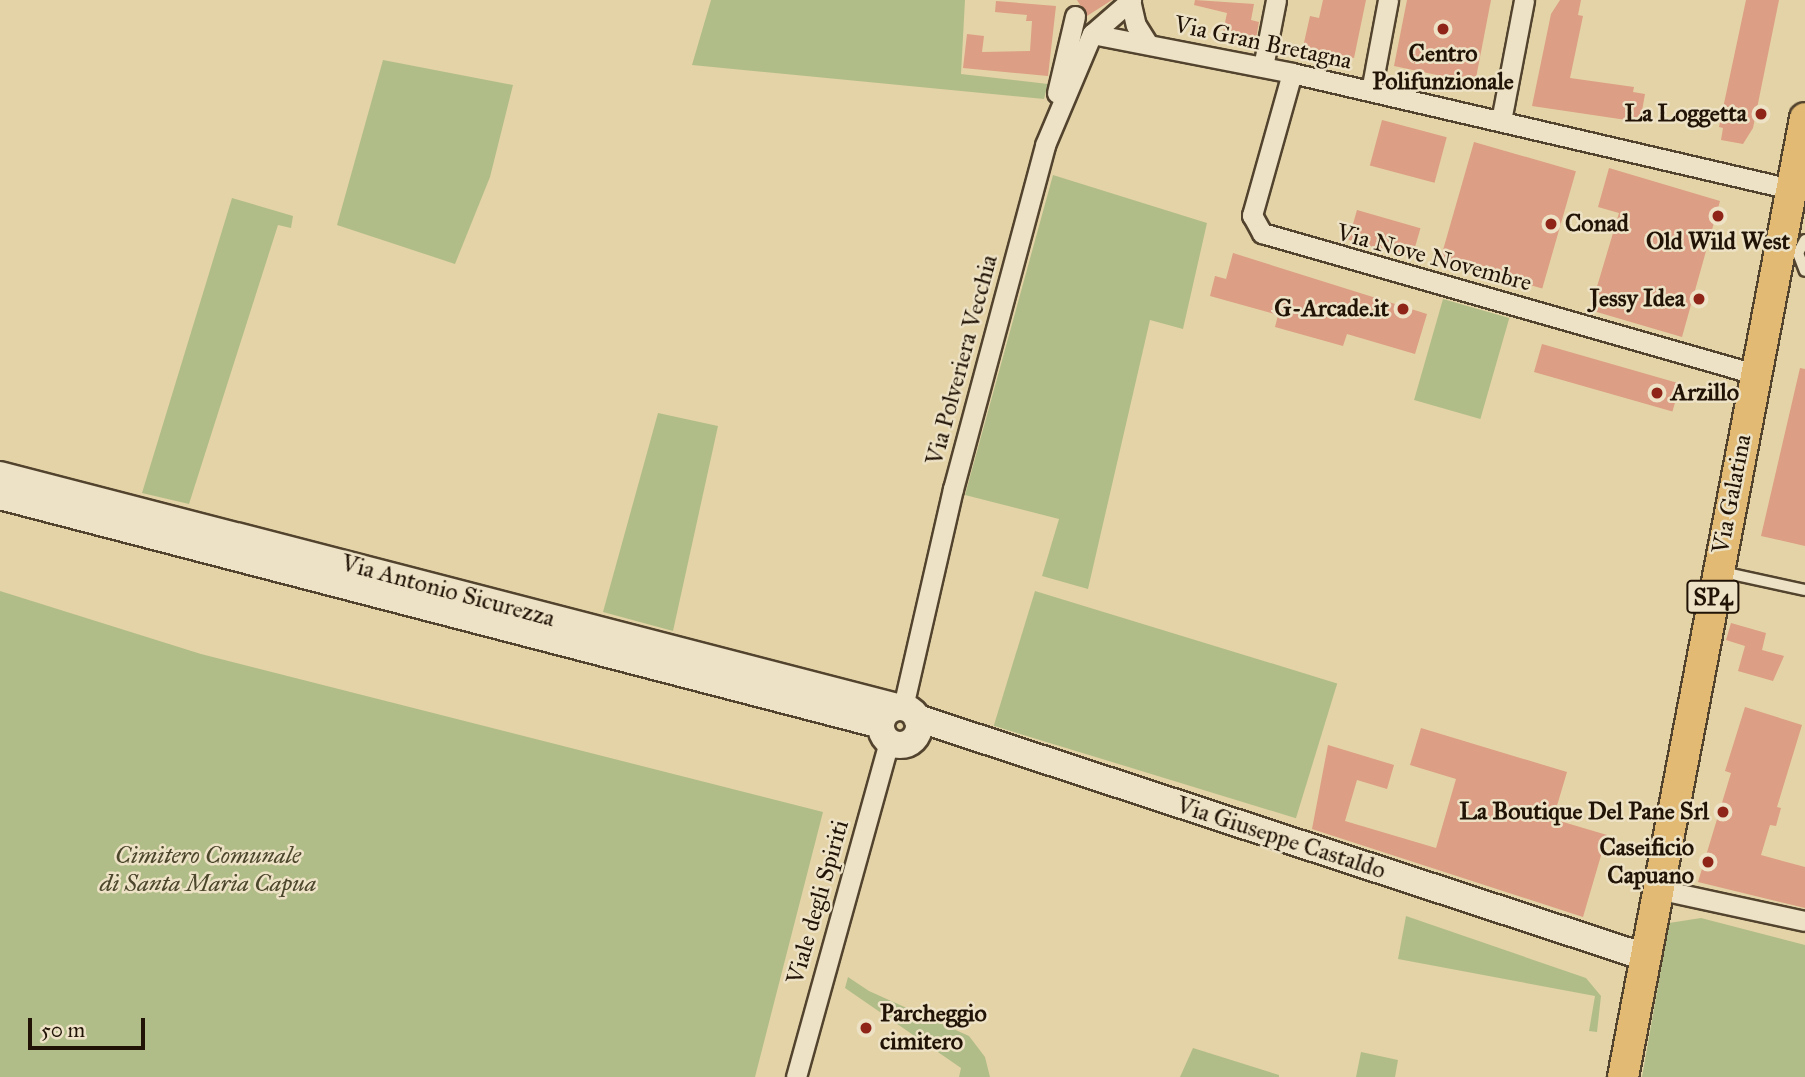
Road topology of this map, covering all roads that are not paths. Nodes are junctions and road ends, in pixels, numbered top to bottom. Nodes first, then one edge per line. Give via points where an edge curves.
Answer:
1 (1131, 0) edge
2 (1276, 0) edge
3 (1388, 0) edge
4 (1524, 0) edge
5 (1073, 8) edge
6 (1092, 34) junction
7 (1148, 44) junction
8 (1263, 67) junction
9 (1292, 73) junction
10 (1371, 91) junction
11 (1805, 118) edge
12 (1501, 121) junction
13 (1045, 145) junction
14 (1790, 210) junction
15 (1805, 240) edge
16 (1804, 270) edge
17 (1773, 277) junction
18 (1755, 374) junction
19 (0, 475) edge
20 (0, 496) edge
21 (1718, 571) junction
22 (1805, 590) edge
23 (900, 722) junction
24 (1657, 889) junction
25 (1805, 921) edge
26 (1643, 966) junction
27 (796, 1077) edge
28 (1623, 1077) edge

1 - 6 street
1 - 7 street via 1136,25
2 - 8 street
3 - 10 street
4 - 12 street
5 - 6 street
5 - 13 street
6 - 7 street, Via Gran Bretagna
6 - 13 street, Via Polveriera Vecchia
7 - 8 street, Via Gran Bretagna
8 - 9 street, Via Gran Bretagna
9 - 10 street, Via Gran Bretagna
9 - 18 street, Via Nove Novembre via 1252,215 1262,233
10 - 12 street, Via Gran Bretagna
11 - 14 main road, Via Galatina / SP4
12 - 14 street, Via Gran Bretagna
13 - 23 street, Via Polveriera Vecchia via 953,489
14 - 17 main road, Via Galatina / SP4
15 - 16 lane via 1798,253
16 - 17 lane
17 - 18 main road, Via Galatina / SP4
18 - 21 main road, Via Galatina / SP4
19 - 23 street, Via Antonio Sicurezza
20 - 23 street, Via Antonio Sicurezza
21 - 22 lane
21 - 24 main road, Via Galatina / SP4
23 - 26 street, Via Giuseppe Castaldo
23 - 27 street, Viale degli Spiriti
24 - 25 street
24 - 26 main road, Via Galatina / SP4
26 - 28 main road, Via Galatina / SP4

